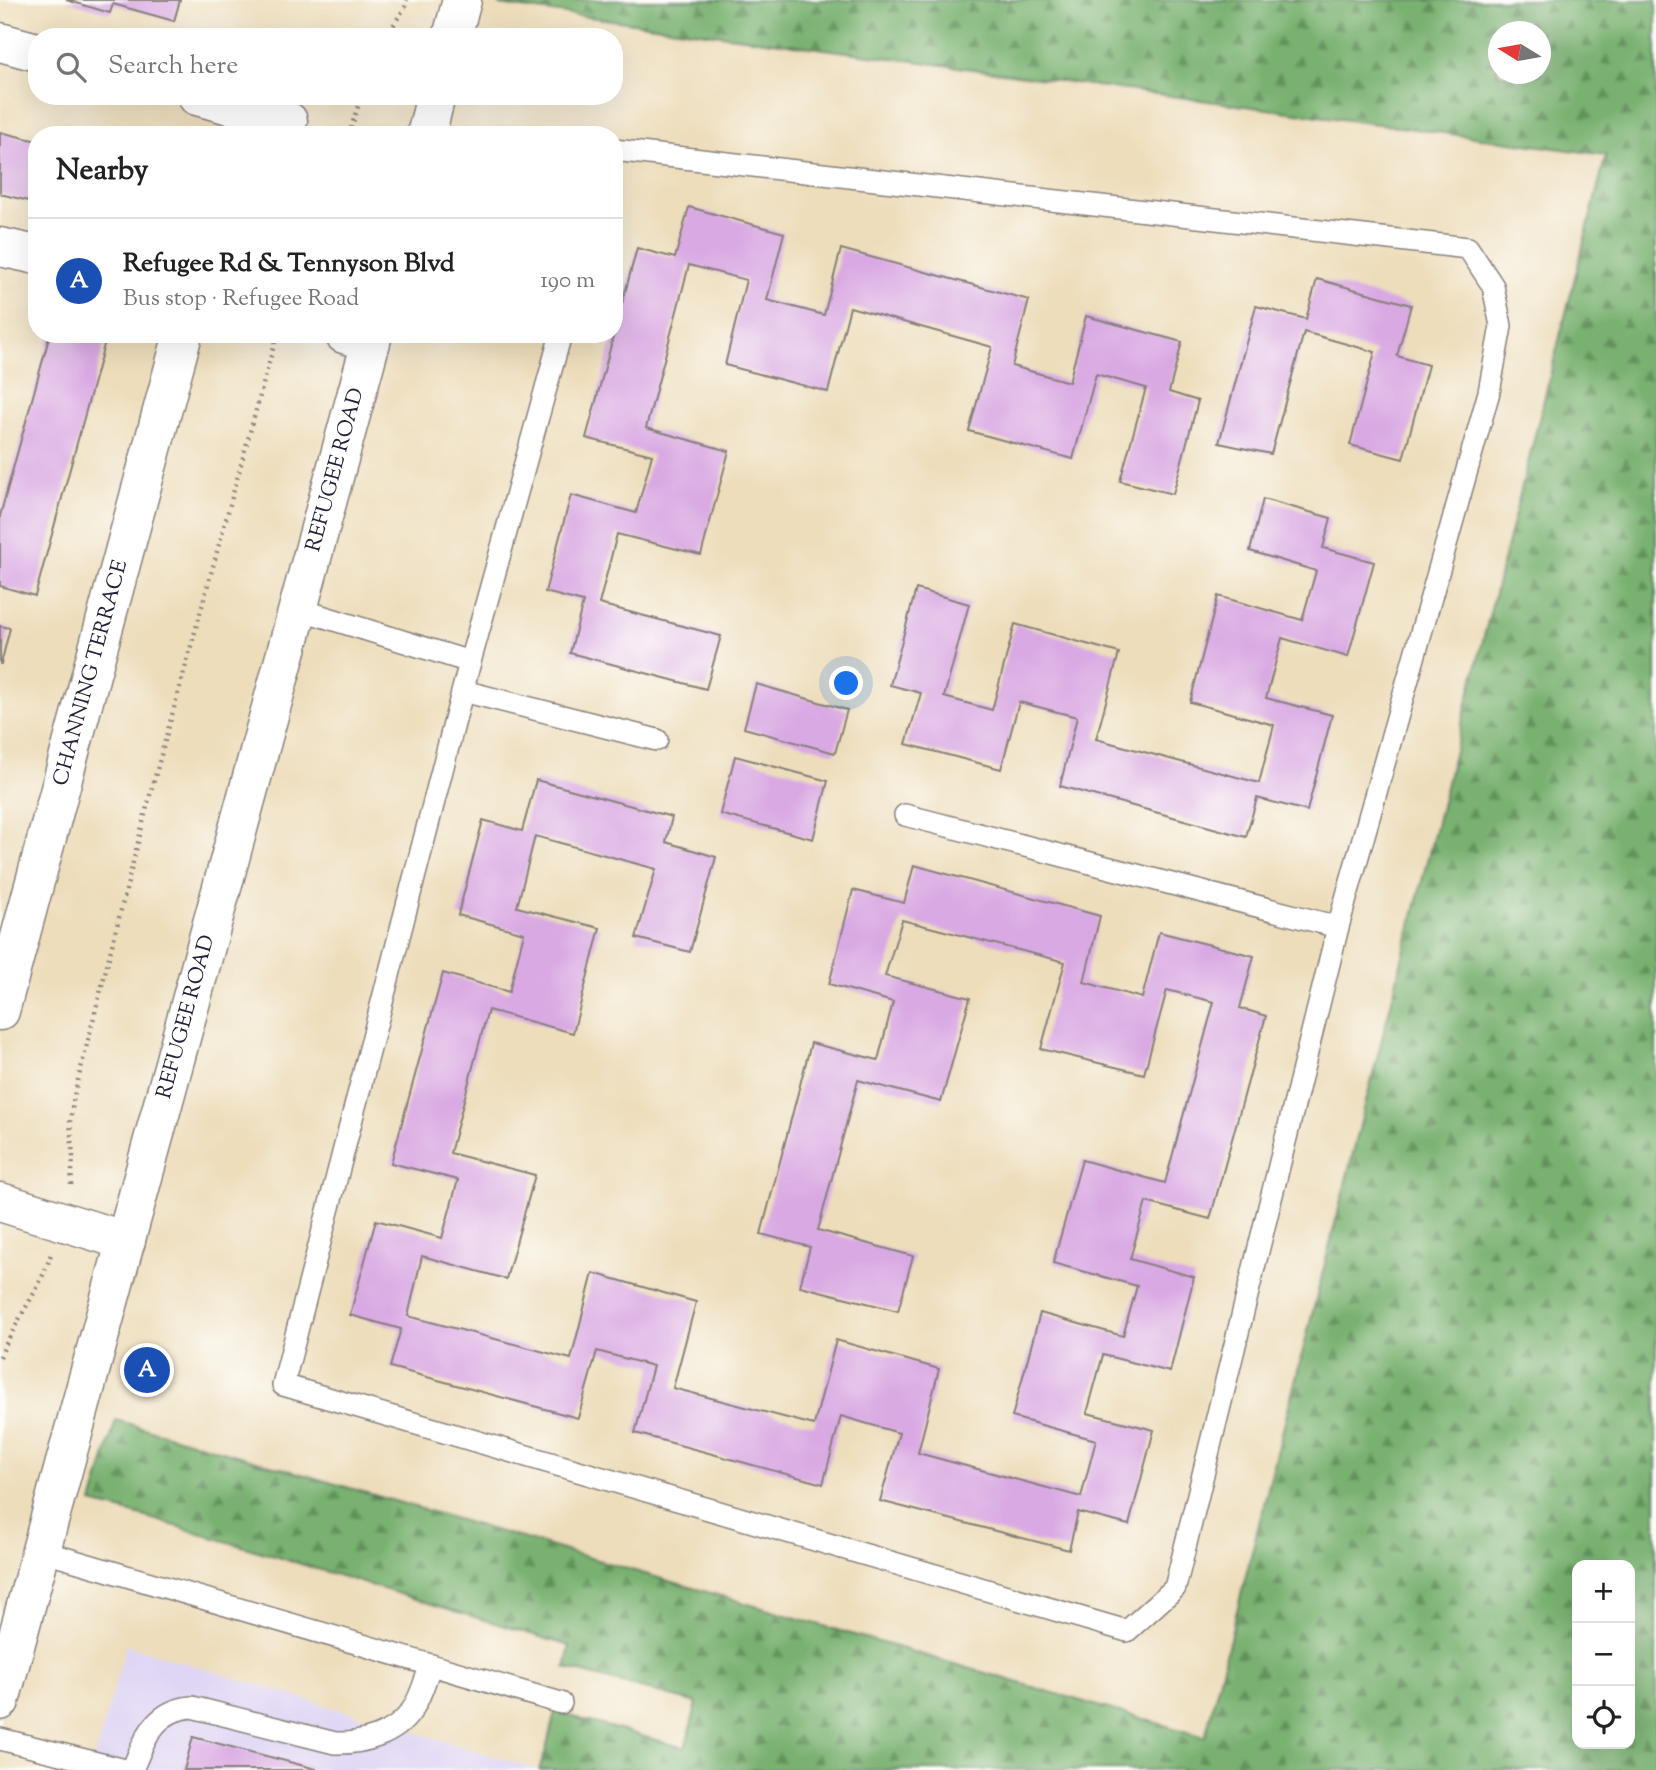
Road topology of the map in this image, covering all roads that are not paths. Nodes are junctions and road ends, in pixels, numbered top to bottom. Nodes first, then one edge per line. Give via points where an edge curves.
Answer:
1 (462, 0) edge
2 (454, 28) edge
3 (0, 42) edge
4 (28, 50) edge
5 (230, 105) edge
6 (434, 105) edge
7 (288, 121) dead end
8 (428, 126) edge
9 (623, 151) edge
10 (0, 247) edge
11 (28, 252) edge
12 (181, 343) edge
13 (362, 343) edge
14 (559, 343) edge
15 (299, 609) junction
16 (470, 662) junction
17 (463, 691) junction
18 (657, 740) dead end
19 (905, 815) dead end
20 (1338, 928) junction
21 (0, 1011) edge
22 (0, 1202) edge
23 (127, 1241) junction
24 (40, 1551) junction
25 (431, 1665) junction
26 (0, 1701) edge
27 (561, 1703) dead end
28 (0, 1739) edge
29 (125, 1770) edge
30 (132, 1770) edge

1 - 2 main road
3 - 4 main road
5 - 7 main road
6 - 8 main road
9 - 20 lane via 1468,248 1493,286 1501,326 1489,392
10 - 11 main road
12 - 21 main road, CHANNING TERRACE
13 - 15 main road, REFUGEE ROAD
14 - 16 lane
15 - 16 lane
15 - 23 main road, REFUGEE ROAD
16 - 17 lane
17 - 18 lane
17 - 20 lane via 283,1385 1127,1631 1175,1588
19 - 20 lane
22 - 23 main road
23 - 24 main road, REFUGEE ROAD
24 - 25 lane
24 - 26 main road, REFUGEE ROAD
25 - 27 lane
25 - 30 lane via 413,1710 384,1734 352,1744 335,1743 203,1709 181,1708 154,1725
28 - 29 lane

